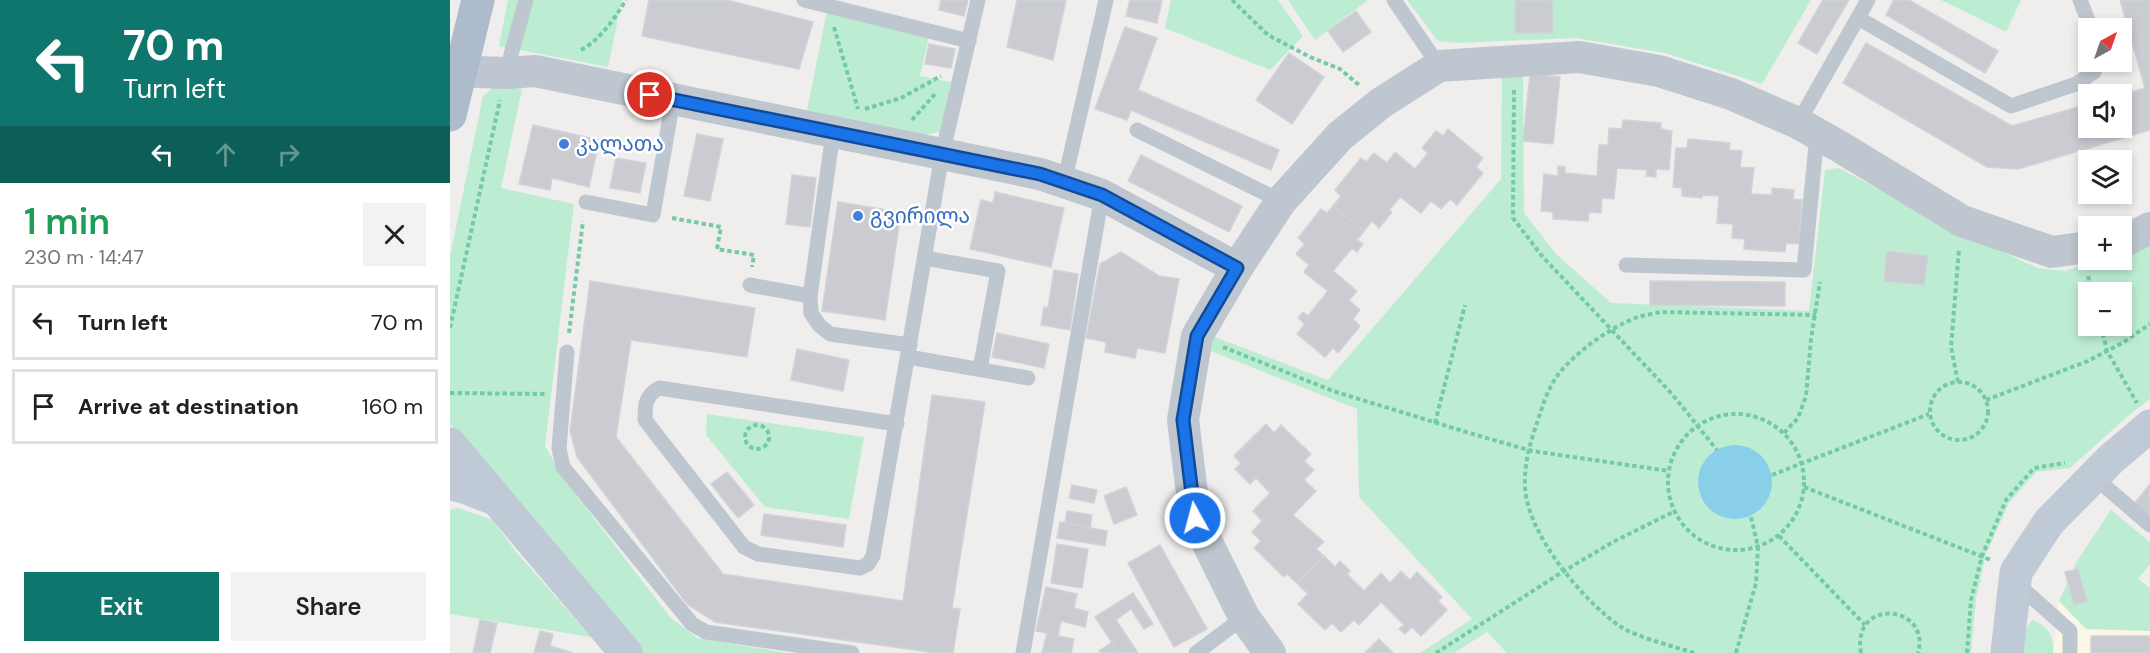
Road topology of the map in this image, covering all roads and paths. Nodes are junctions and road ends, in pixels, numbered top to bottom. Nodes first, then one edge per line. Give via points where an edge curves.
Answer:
1 (478, 0) edge
2 (526, 0) edge
3 (626, 0) edge
4 (804, 0) edge
5 (978, 0) edge
6 (1106, 0) edge
7 (1232, 0) edge
8 (1394, 0) edge
9 (1868, 0) edge
10 (2080, 0) edge
11 (828, 6) junction
12 (1858, 18) junction
13 (2087, 18) edge
14 (969, 41) junction
15 (578, 52) dead end
16 (964, 60) junction
17 (1514, 62) junction
18 (1439, 66) junction
19 (455, 72) edge
20 (2094, 72) edge
21 (506, 73) junction
22 (936, 93) dead end
23 (673, 100) junction
24 (1381, 103) junction
25 (450, 115) edge
26 (848, 126) junction
27 (1808, 128) junction
28 (1137, 130) dead end
29 (886, 144) junction
30 (942, 155) junction
31 (1064, 183) junction
32 (1102, 195) junction
33 (1281, 201) junction
34 (586, 202) joint
35 (653, 215) junction
36 (1962, 221) junction
37 (2150, 228) edge
38 (2132, 237) edge
39 (925, 258) junction
40 (2078, 259) edge
41 (1626, 265) dead end
42 (1237, 268) junction
43 (750, 285) joint
44 (810, 296) junction
45 (1465, 305) dead end
46 (1816, 315) dead end
47 (2150, 324) edge
48 (450, 328) edge
49 (1612, 330) junction
50 (1197, 336) junction
51 (2103, 336) edge
52 (1811, 339) dead end
53 (909, 351) junction
54 (2107, 351) junction
55 (567, 352) joint
56 (980, 369) junction
57 (1028, 378) dead end
58 (1958, 382) junction
59 (450, 393) edge
60 (563, 394) junction
61 (1986, 400) junction
62 (1929, 414) junction
63 (2144, 415) edge
64 (1435, 423) junction
65 (897, 424) junction
66 (1698, 425) junction
67 (1784, 433) junction
68 (450, 444) edge
69 (757, 449) joint
70 (1528, 449) junction
71 (1718, 450) dead end
72 (1802, 464) junction
73 (1669, 471) junction
74 (1772, 475) dead end
75 (2093, 476) junction
76 (450, 484) edge
77 (1804, 488) junction
78 (499, 501) junction
79 (1675, 511) junction
80 (1751, 517) dead end
81 (2150, 525) edge
82 (1779, 536) junction
83 (1758, 547) junction
84 (1563, 571) junction
85 (2016, 577) junction
86 (1244, 618) junction
87 (1865, 625) junction
88 (759, 646) edge
89 (626, 653) edge
90 (852, 653) edge
91 (1023, 653) edge
92 (1196, 653) edge
93 (1270, 653) edge
94 (1436, 653) edge
95 (1694, 653) edge
96 (1736, 653) edge
97 (1861, 653) edge
98 (1918, 653) edge
99 (2007, 653) edge
100 (2070, 653) edge

1 - 19 main road
2 - 21 lane
3 - 15 path via 609,25
4 - 11 lane
5 - 14 lane
6 - 31 lane
7 - 24 path via 1268,35 1340,69
8 - 18 lane
9 - 12 lane
10 - 13 lane
11 - 14 lane
11 - 26 path
12 - 20 lane via 2011,106 2076,84
12 - 27 lane
14 - 16 lane
16 - 26 path
16 - 30 lane
17 - 18 street
17 - 27 street via 1579,57 1659,71 1731,94
17 - 49 path via 1513,218 1542,256
18 - 24 street
19 - 21 street
19 - 25 main road
21 - 23 street via 535,71
21 - 48 path
22 - 29 path
23 - 26 street
23 - 35 lane
24 - 33 street via 1340,136
26 - 29 street
26 - 44 lane
27 - 36 street
27 - 41 lane via 1804,270
28 - 33 lane
29 - 30 street
30 - 31 street via 1040,174
30 - 39 lane
31 - 32 street
32 - 42 street
32 - 91 lane
33 - 42 street
34 - 35 lane
34 - 55 path
35 - 43 path via 721,226 717,249 754,255
36 - 40 street
36 - 58 path via 1951,347
37 - 38 street
39 - 53 lane
39 - 56 lane via 998,272
42 - 50 street
43 - 44 lane
44 - 53 lane via 812,314 830,334
45 - 64 path
46 - 49 path via 1660,312
47 - 54 path
49 - 66 path
49 - 70 path via 1554,380
50 - 64 path via 1333,392
50 - 86 street via 1183,420 1195,518
51 - 54 path
52 - 67 path via 1806,396 1798,418
53 - 56 lane
53 - 65 lane
54 - 61 path
54 - 63 path
55 - 60 lane
56 - 57 lane
58 - 61 path via 1975,387
58 - 62 path via 1940,388
59 - 60 path
60 - 88 lane via 559,448 563,467 692,624 706,632
61 - 62 path via 1987,420 1975,436 1966,440 1946,438 1932,424
62 - 72 path
63 - 75 street
64 - 70 path
65 - 65 lane via 658,388 645,403 645,420 744,547 758,554 860,568 873,556
66 - 67 path via 1719,415 1742,414 1765,420
66 - 71 path
66 - 73 path via 1684,437
67 - 72 path
68 - 78 street
69 - 69 path via 769,439 768,431 758,424 747,429 745,436 749,447
70 - 73 path
70 - 84 path via 1525,489 1536,528
72 - 74 path
72 - 77 path
73 - 79 path via 1669,494
75 - 81 lane
75 - 85 street via 2049,522
76 - 78 street
77 - 82 path via 1794,519
77 - 85 path via 1982,556
78 - 89 street
79 - 83 path via 1692,534 1712,546 1735,550
79 - 84 path
80 - 83 path
82 - 83 path
82 - 87 path
83 - 96 path via 1756,583
84 - 94 path
84 - 95 path via 1624,629
85 - 99 street
85 - 100 lane via 2070,631
86 - 92 lane
86 - 93 street
87 - 97 path via 1859,643
87 - 98 path via 1883,613 1899,614 1913,623 1918,632
88 - 90 lane

